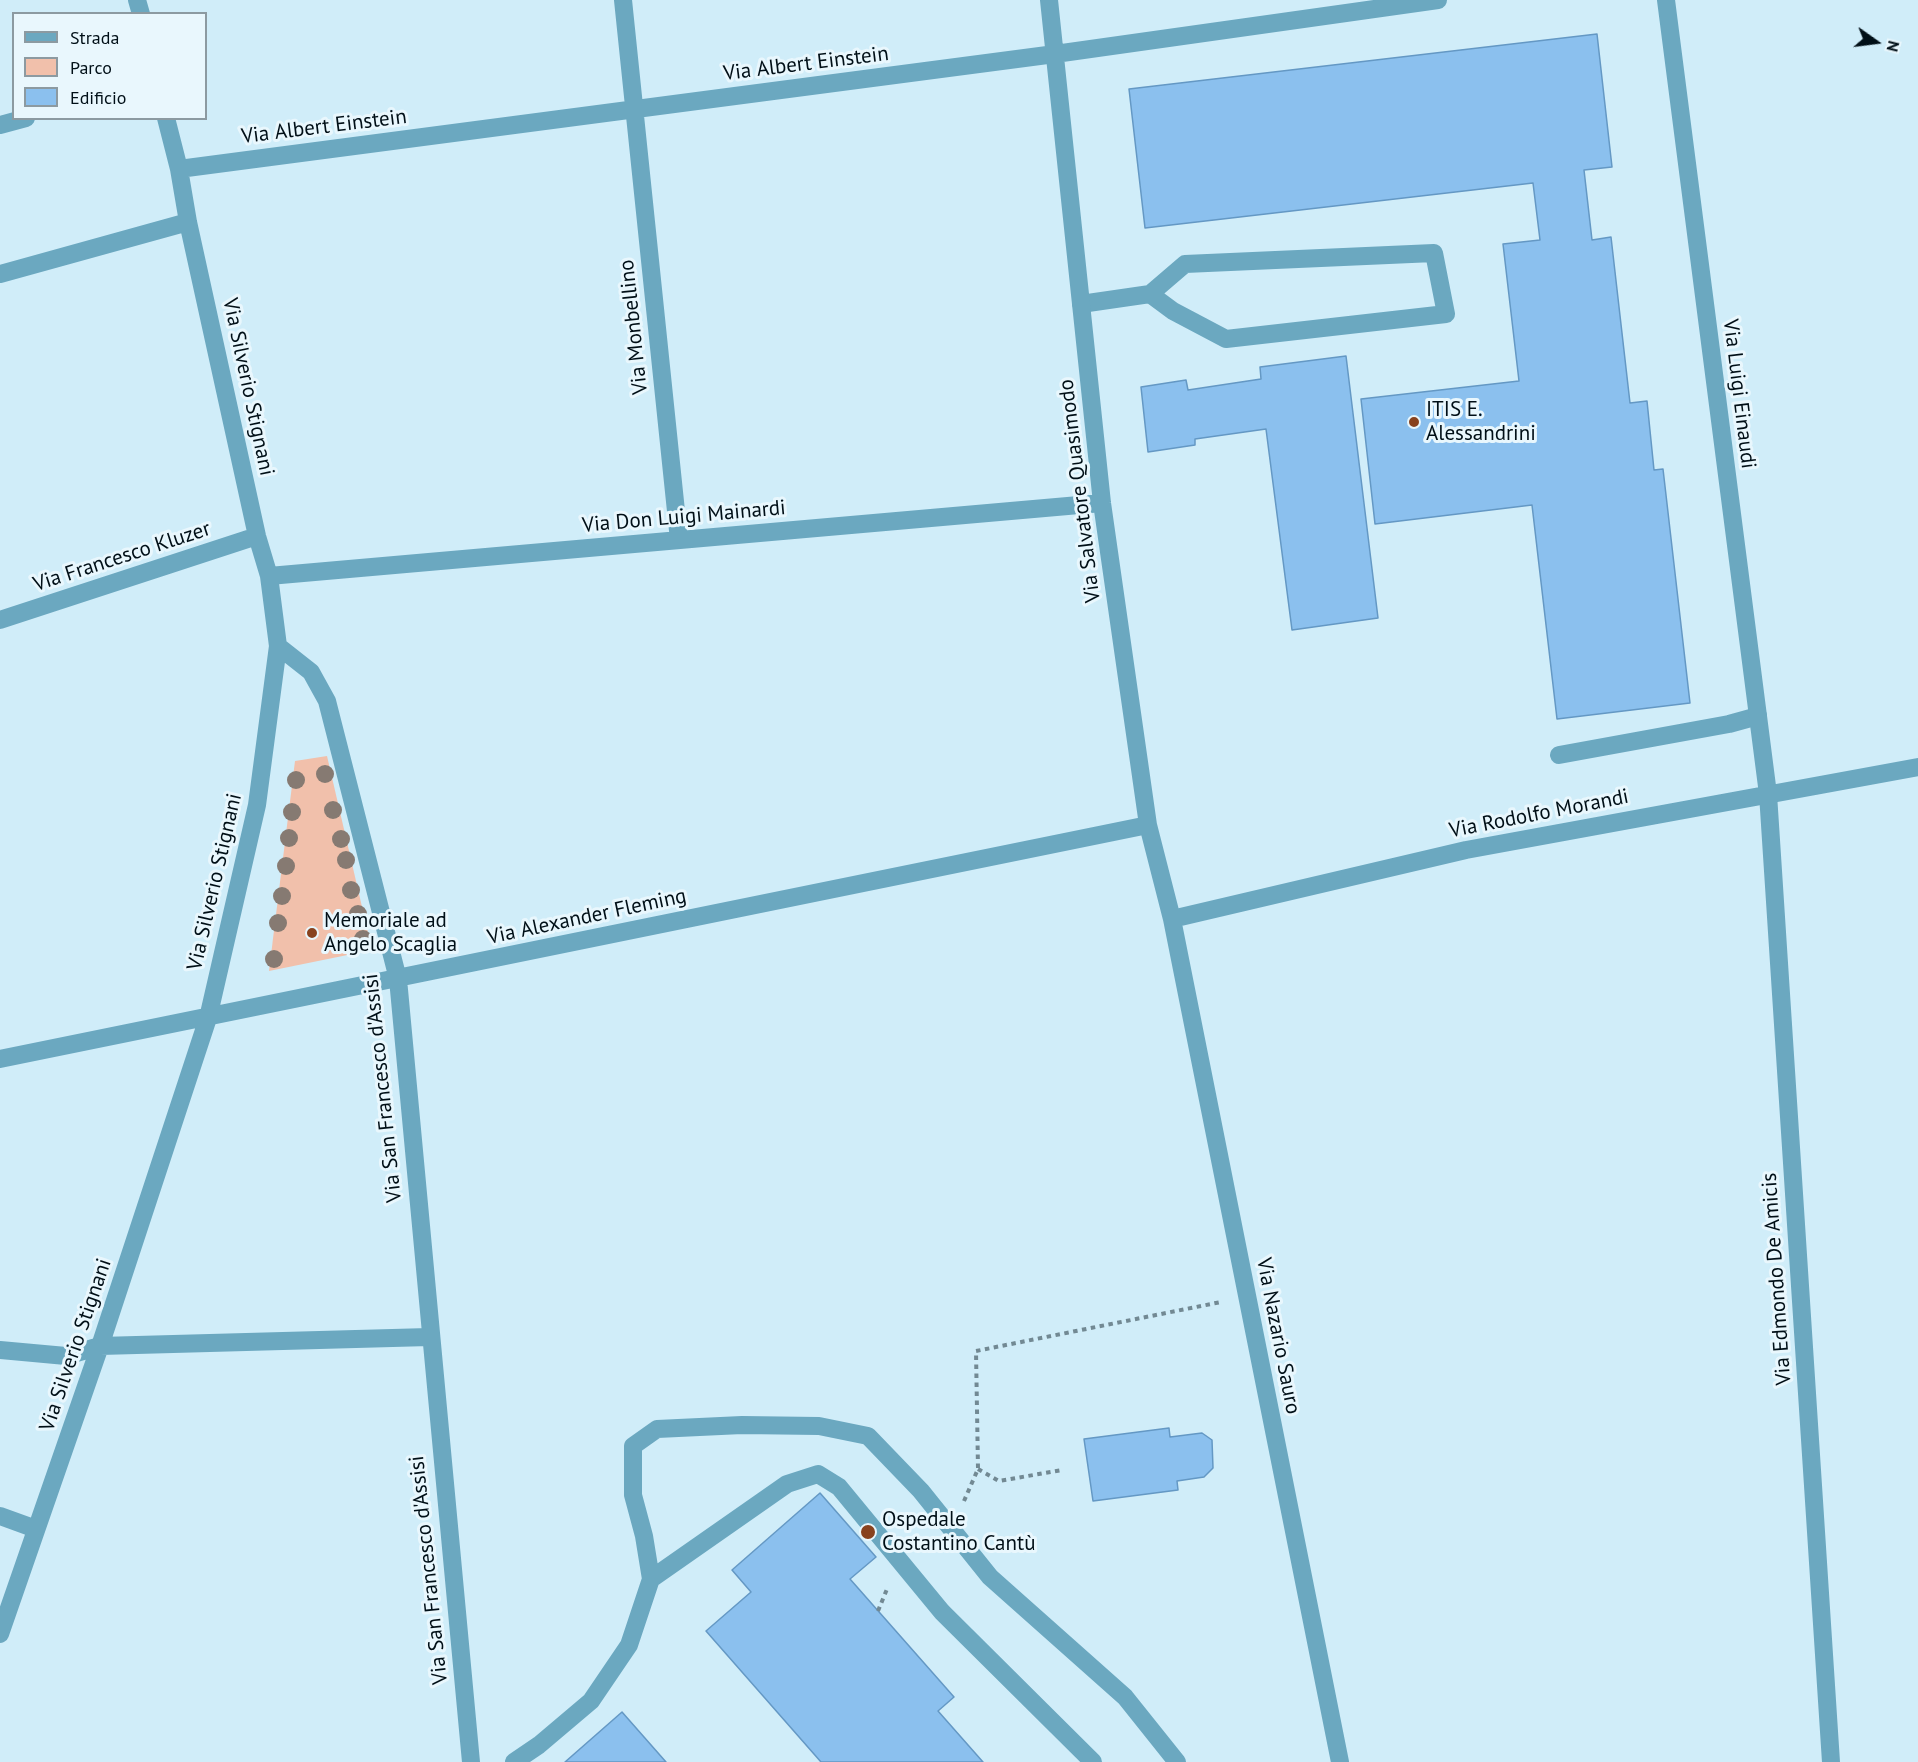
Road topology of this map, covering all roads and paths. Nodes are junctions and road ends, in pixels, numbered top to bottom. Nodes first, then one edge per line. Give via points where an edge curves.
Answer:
1 (623, 0) edge
2 (1049, 0) edge
3 (1438, 0) edge
4 (1666, 0) edge
5 (1055, 54) junction
6 (635, 109) junction
7 (19, 120) edge
8 (167, 120) edge
9 (0, 125) edge
10 (179, 169) junction
11 (188, 222) junction
12 (0, 274) edge
13 (1150, 294) junction
14 (1081, 304) junction
15 (1102, 503) junction
16 (257, 536) junction
17 (679, 540) junction
18 (269, 576) junction
19 (0, 620) edge
20 (278, 646) junction
21 (1758, 716) junction
22 (1558, 755) dead end
23 (1918, 766) edge
24 (1768, 794) junction
25 (1148, 825) junction
26 (1172, 919) junction
27 (398, 979) junction
28 (208, 1018) junction
29 (0, 1059) edge
30 (1248, 1296) junction
31 (429, 1337) junction
32 (100, 1346) junction
33 (0, 1350) edge
34 (978, 1469) junction
35 (1062, 1470) dead end
36 (0, 1516) edge
37 (945, 1521) junction
38 (36, 1529) junction
39 (651, 1579) junction
40 (0, 1634) edge
41 (471, 1762) edge
42 (514, 1762) edge
43 (1093, 1762) edge
44 (1177, 1762) edge
45 (1340, 1762) edge
46 (1831, 1762) edge

1 - 6 street, Via Monbellino
2 - 5 street, Via Salvatore Quasimodo
3 - 5 street, Via Albert Einstein
4 - 21 street, Via Luigi Einaudi
5 - 6 street, Via Albert Einstein
5 - 14 street, Via Salvatore Quasimodo
6 - 10 street, Via Albert Einstein
6 - 17 street, Via Monbellino
7 - 9 street
8 - 10 street, Via Silverio Stignani
10 - 11 street, Via Silverio Stignani
11 - 12 street
11 - 16 street, Via Silverio Stignani
13 - 13 street via 1185,264 1434,253 1446,314 1226,339
13 - 14 street
14 - 15 street, Via Salvatore Quasimodo
15 - 17 street, Via Don Luigi Mainardi
15 - 25 street, Via Salvatore Quasimodo
16 - 18 street, Via Silverio Stignani
16 - 19 street, Via Francesco Kluzer
17 - 18 street, Via Don Luigi Mainardi
18 - 20 street, Via Silverio Stignani
20 - 27 street, Via San Francesco d'Assisi via 311,672 327,701
20 - 28 street, Via Silverio Stignani via 257,805
21 - 22 street
21 - 24 street, Via Luigi Einaudi
23 - 24 street, Via Rodolfo Morandi
24 - 26 street, Via Rodolfo Morandi via 1466,850
24 - 46 street, Via Edmondo De Amicis
25 - 26 street, Via Salvatore Quasimodo
25 - 27 street, Via Alexander Fleming
26 - 30 street, Via Nazario Sauro
27 - 28 street, Via Alexander Fleming
27 - 31 street, Via San Francesco d'Assisi
28 - 29 street, Via Alexander Fleming
28 - 32 street, Via Silverio Stignani
30 - 34 path via 976,1351
30 - 45 street, Via Nazario Sauro
31 - 32 street
31 - 41 street, Via San Francesco d'Assisi
32 - 33 street via 66,1356
32 - 38 street, Via Silverio Stignani
34 - 35 path via 999,1481
34 - 37 path via 962,1505
36 - 38 street
37 - 39 street via 868,1436 819,1426 657,1429 633,1446 633,1495
37 - 44 street via 990,1577 1125,1697
38 - 40 street, Via Silverio Stignani
39 - 42 street via 629,1645 591,1701
39 - 43 street via 787,1484 818,1474 839,1487 942,1612

